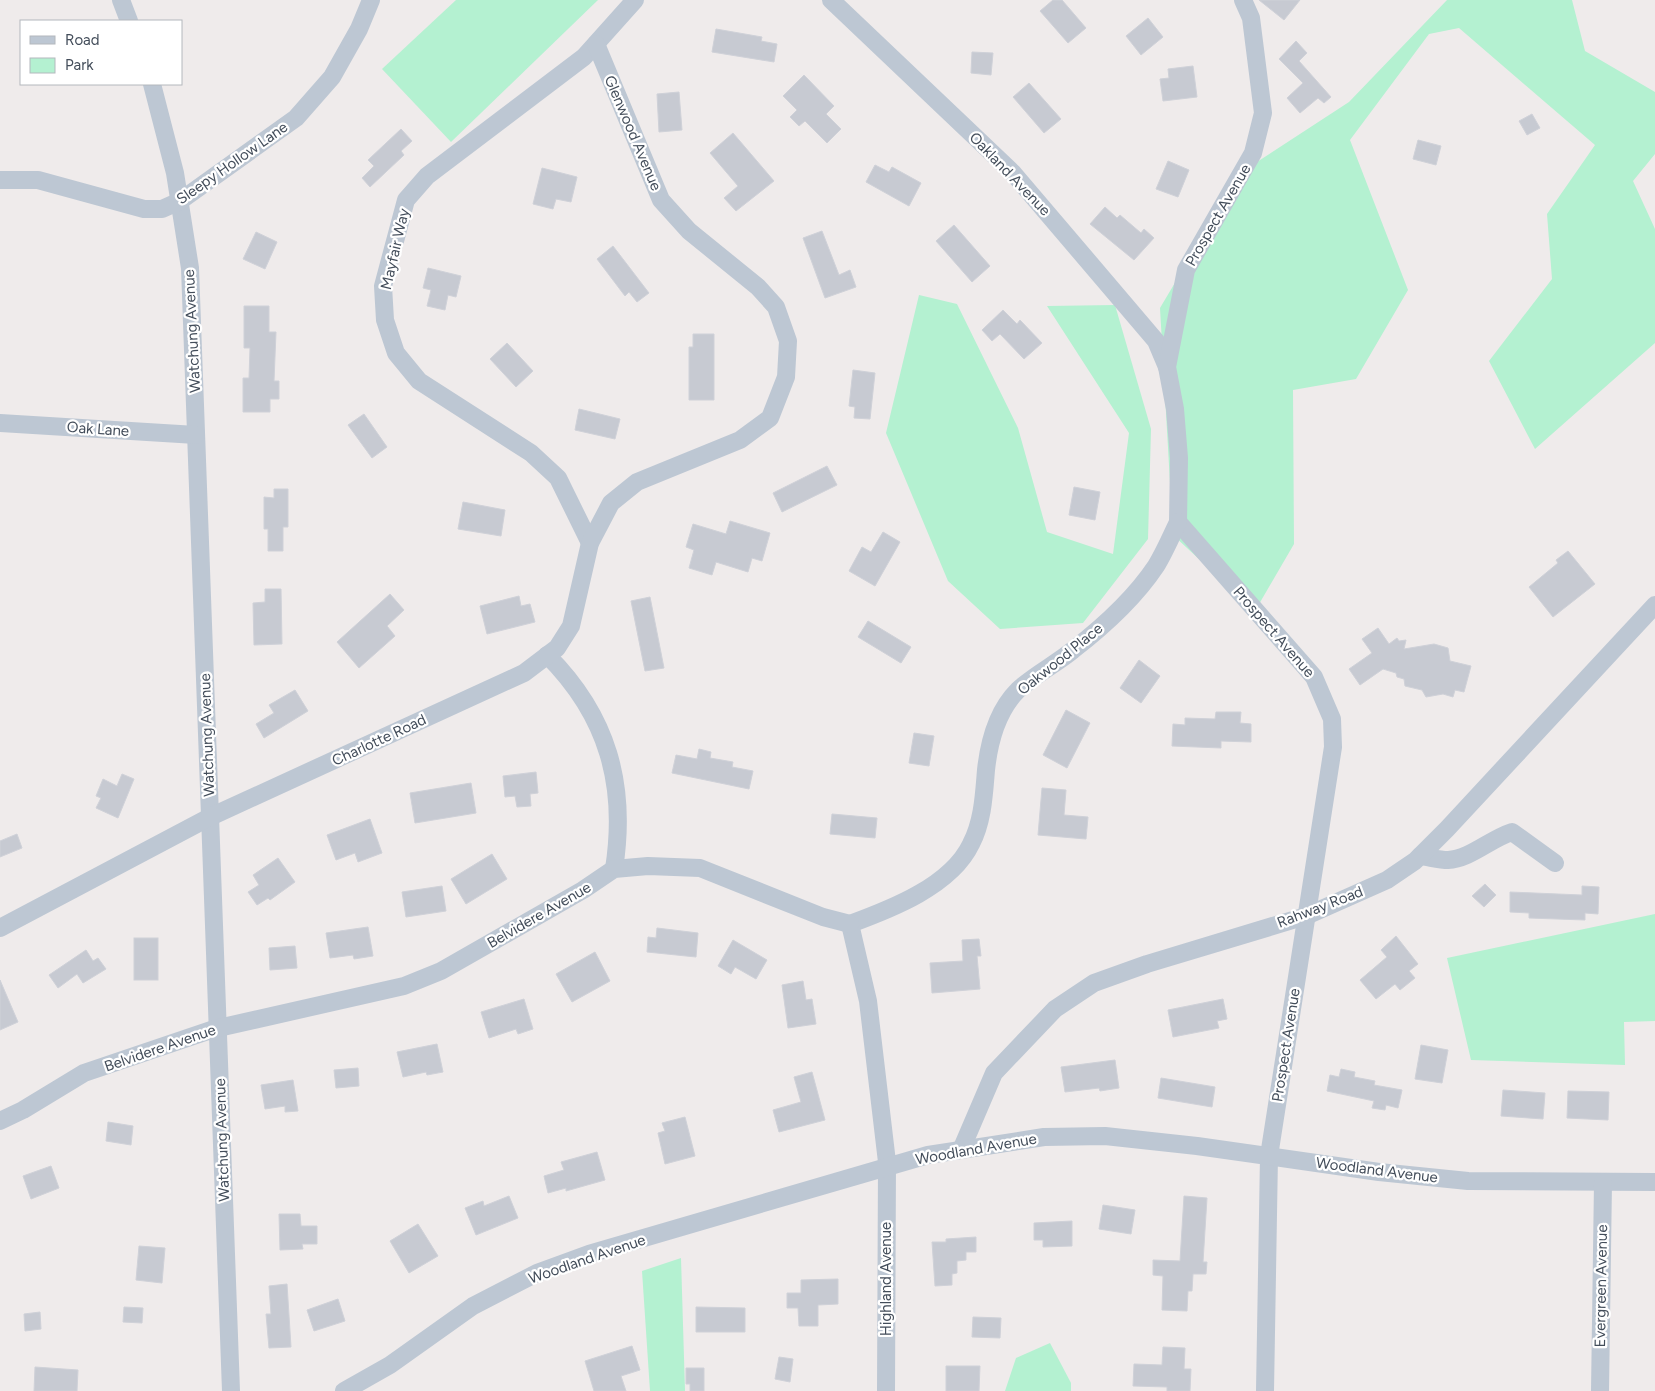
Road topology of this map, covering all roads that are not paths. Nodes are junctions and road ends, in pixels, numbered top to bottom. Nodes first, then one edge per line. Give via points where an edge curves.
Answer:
1 (121, 0) edge
2 (370, 0) edge
3 (635, 0) edge
4 (831, 0) edge
5 (1243, 0) edge
6 (129, 20) edge
7 (596, 44) junction
8 (152, 85) edge
9 (0, 180) edge
10 (180, 201) junction
11 (1167, 367) junction
12 (0, 423) edge
13 (196, 435) junction
14 (1178, 522) junction
15 (590, 543) junction
16 (1655, 605) edge
17 (547, 655) junction
18 (210, 817) junction
19 (1420, 856) junction
20 (1555, 862) dead end
21 (614, 869) junction
22 (1306, 916) junction
23 (850, 924) junction
24 (0, 928) edge
25 (218, 1028) junction
26 (0, 1121) edge
27 (960, 1150) junction
28 (1269, 1156) junction
29 (887, 1167) junction
30 (1603, 1182) junction
31 (1655, 1182) edge
32 (231, 1391) edge
33 (344, 1391) edge
34 (886, 1391) edge
35 (1265, 1391) edge
36 (1600, 1391) edge

1 - 6 street
2 - 10 street, Sleepy Hollow Lane via 359,29 332,77 296,118
3 - 7 street, Mayfair Way
4 - 11 street, Oakland Avenue via 1013,173 1156,341
5 - 11 street, Prospect Avenue via 1251,18 1263,112 1253,153 1186,270
7 - 15 street, Glenwood Avenue via 661,200 689,231 758,287 776,306 788,341 786,377 770,418 740,440 638,482 611,503
7 - 15 street, Mayfair Way via 584,57 427,176 406,200 383,286 384,320 396,352 413,374 531,453 558,478
8 - 10 street, Watchung Avenue via 176,172
9 - 10 street, Sleepy Hollow Lane via 38,180 144,209 162,209
10 - 13 street, Watchung Avenue via 190,268
11 - 14 street, Prospect Avenue via 1179,458
12 - 13 street, Oak Lane
13 - 18 street, Watchung Avenue
14 - 22 street, Prospect Avenue via 1314,677 1332,719 1333,747
14 - 23 street, Oakwood Place via 1156,566 1132,599 1074,650 1018,691 1004,711 989,745 982,810 972,844 957,864 933,884 892,908
15 - 17 street, Glenwood Avenue via 571,626 557,648
16 - 19 street, Rahway Road
17 - 18 street, Charlotte Road via 524,673
17 - 21 street via 588,706 608,749 619,819
18 - 24 street, Charlotte Road
18 - 25 street, Watchung Avenue
19 - 20 street via 1448,860 1512,832
19 - 22 street, Rahway Road via 1387,880
21 - 23 street, Belvidere Avenue via 648,866 700,868 823,917
21 - 25 street, Belvidere Avenue via 584,890 441,971 414,982
22 - 27 street, Rahway Road via 1094,983 1055,1009 994,1074
22 - 28 street, Prospect Avenue
23 - 29 street via 868,1001
25 - 26 street, Belvidere Avenue via 84,1074
25 - 32 street, Watchung Avenue
27 - 28 street, Woodland Avenue via 1044,1138 1105,1136
27 - 29 street, Woodland Avenue
28 - 30 street, Woodland Avenue via 1468,1181
28 - 35 street, Prospect Avenue
29 - 33 street, Woodland Avenue via 589,1254 537,1273 473,1306 390,1365
29 - 34 street, Highland Avenue
30 - 31 street, Woodland Avenue
30 - 36 street, Evergreen Avenue

